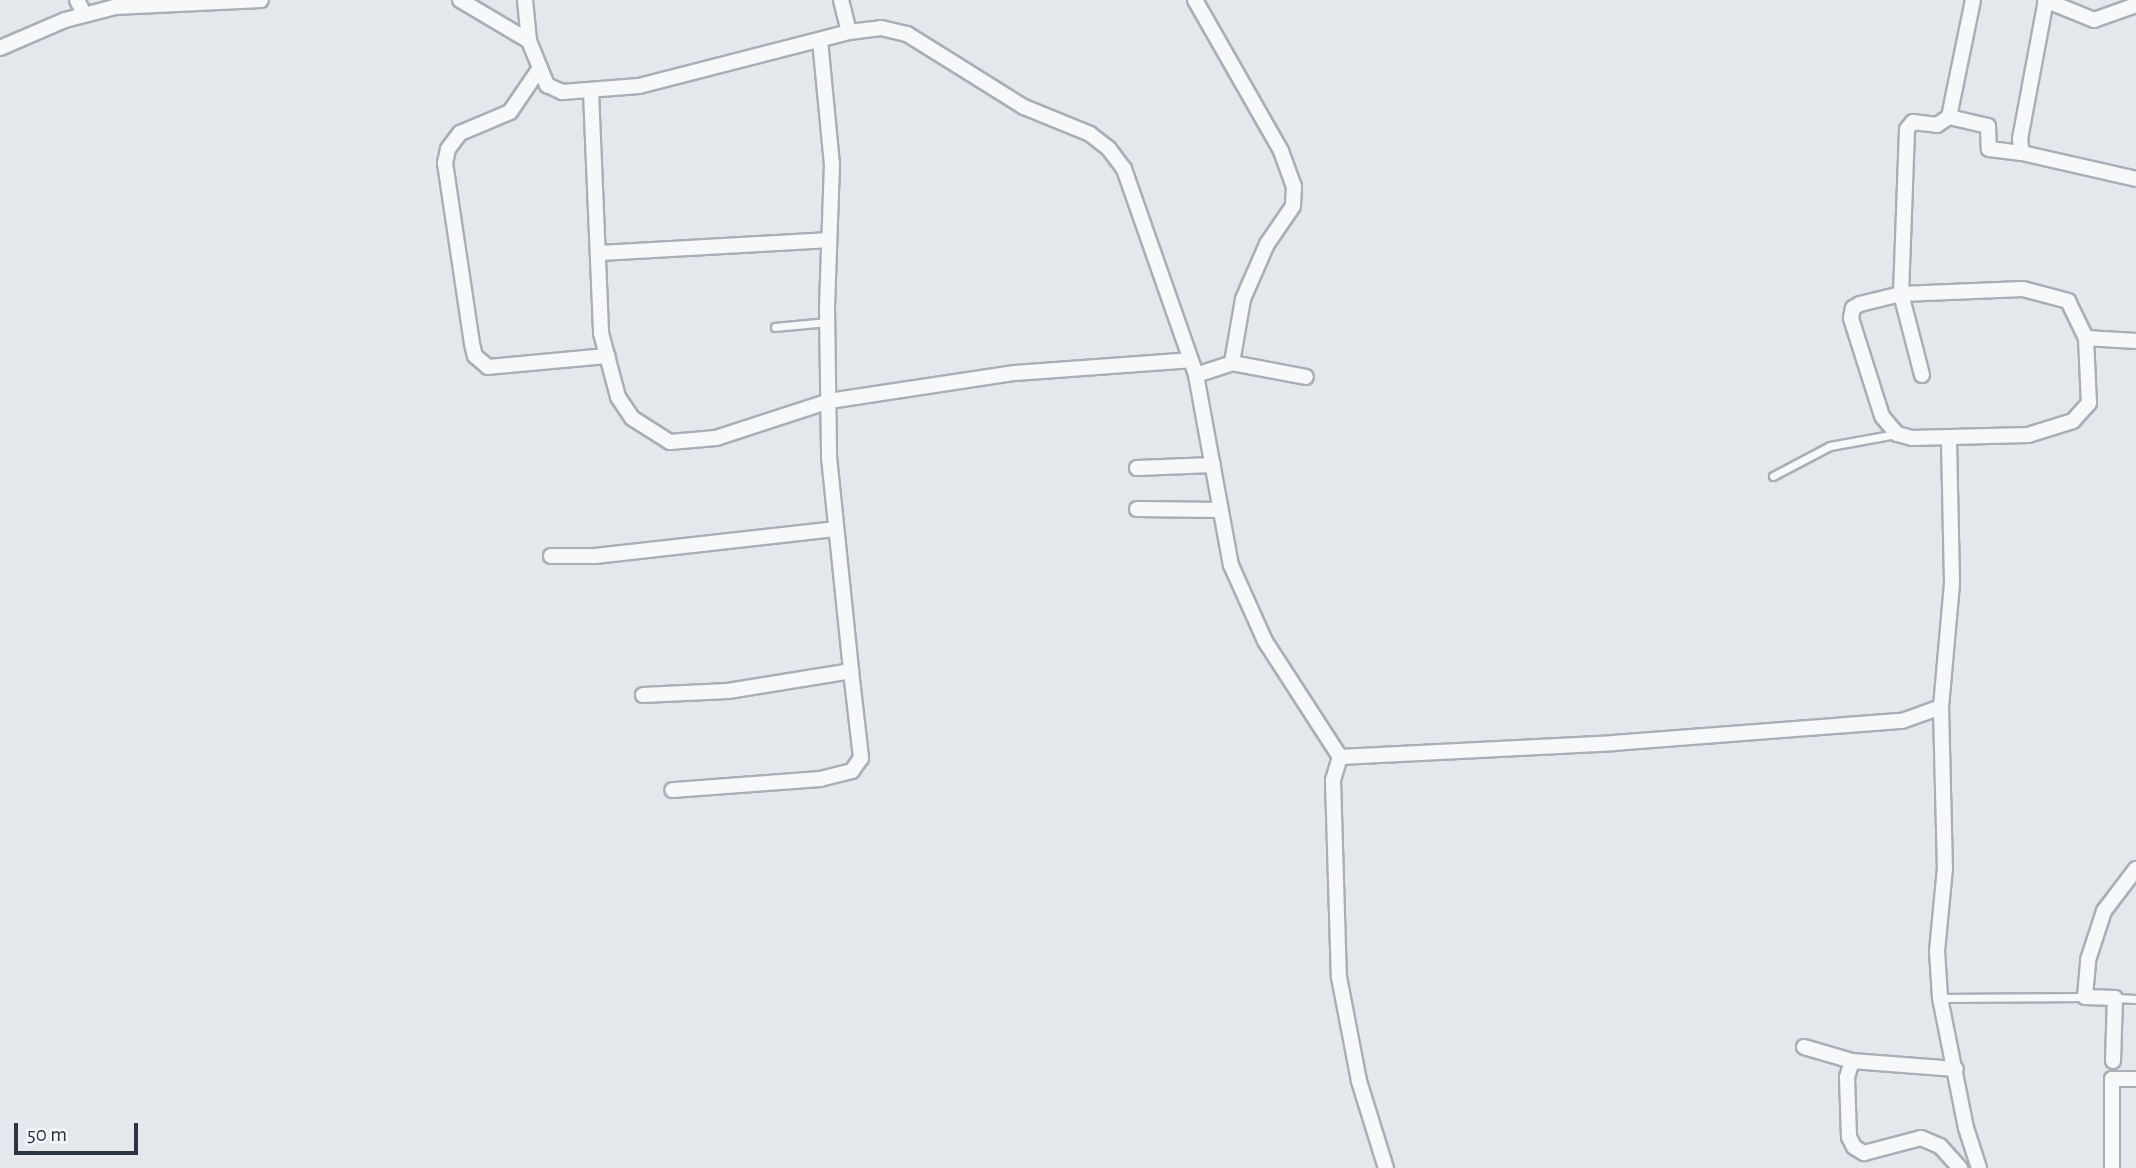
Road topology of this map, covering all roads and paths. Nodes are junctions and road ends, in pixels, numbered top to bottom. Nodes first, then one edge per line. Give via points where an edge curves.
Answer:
1 (261, 0) edge
2 (460, 0) edge
3 (525, 0) edge
4 (841, 0) edge
5 (1195, 0) edge
6 (1973, 0) edge
7 (2045, 0) edge
8 (2136, 5) edge
9 (81, 7) edge
10 (849, 32) junction
11 (820, 40) junction
12 (529, 41) junction
13 (0, 48) edge
14 (540, 68) junction
15 (591, 92) junction
16 (1949, 117) junction
17 (2022, 153) junction
18 (2136, 179) edge
19 (828, 240) junction
20 (598, 253) junction
21 (1901, 294) junction
22 (828, 322) junction
23 (775, 327) dead end
24 (2086, 338) junction
25 (2136, 341) edge
26 (607, 356) junction
27 (1190, 360) junction
28 (1232, 363) junction
29 (1196, 375) junction
30 (1922, 375) dead end
31 (1306, 377) dead end
32 (828, 401) junction
33 (1897, 434) junction
34 (1948, 438) junction
35 (1213, 465) junction
36 (1137, 468) dead end
37 (1773, 477) dead end
38 (1137, 509) dead end
39 (1220, 510) junction
40 (834, 529) junction
41 (551, 556) dead end
42 (851, 671) junction
43 (643, 695) dead end
44 (1941, 707) junction
45 (1340, 757) junction
46 (672, 790) dead end
47 (2136, 869) edge
48 (2085, 997) junction
49 (1940, 998) junction
50 (2115, 998) junction
51 (2136, 999) edge
52 (1804, 1047) dead end
53 (1852, 1061) junction
54 (2113, 1061) dead end
55 (1956, 1069) junction
56 (2136, 1079) edge
57 (1386, 1168) edge
58 (1960, 1168) edge
59 (1979, 1168) edge
60 (2112, 1168) edge

1 - 9 street
2 - 12 street
3 - 12 street
4 - 10 street
5 - 28 street via 1281,151 1294,186 1293,206 1267,244 1243,299
6 - 16 street
7 - 8 street via 2094,20
7 - 17 street via 2020,139
9 - 13 street
10 - 11 street
10 - 27 street via 881,29 907,34 1024,107 1090,134 1109,149 1124,169
11 - 15 street via 639,86
11 - 19 street via 832,164
12 - 14 street
14 - 15 street via 547,85 562,92
14 - 26 street via 510,112 460,133 444,163 472,344 475,356 488,367
15 - 20 street
16 - 17 street via 1989,126 1989,149
16 - 21 street via 1937,125 1913,122 1906,129
17 - 18 street
19 - 20 street
19 - 22 street
20 - 26 street via 601,333
21 - 24 street via 2023,289 2056,296 2068,301
21 - 30 street
21 - 33 street via 1860,304 1853,308 1851,318 1881,416
22 - 23 lane
22 - 32 street
24 - 25 street
24 - 34 street via 2089,403 2073,421 2028,435 1977,433
26 - 32 street via 618,397 632,418 670,442 716,438
27 - 29 street
27 - 32 street via 1015,373
28 - 29 street
28 - 31 street
29 - 35 street
32 - 40 street
33 - 34 street
33 - 37 lane via 1830,446
34 - 44 street via 1952,583
35 - 36 street
35 - 39 street
38 - 39 street
39 - 45 street via 1231,565 1250,610
40 - 41 street via 595,556
40 - 42 street
42 - 43 street via 728,691
42 - 46 street via 862,758 852,771 820,779
44 - 45 street via 1902,720 1613,743
44 - 49 street via 1945,868 1937,951
45 - 57 street via 1333,779 1339,977 1359,1082
47 - 48 street via 2104,911 2088,960
48 - 49 lane
48 - 50 street
49 - 55 street
50 - 51 lane
50 - 54 street
52 - 53 street
53 - 55 street
53 - 58 street via 1847,1077 1849,1137 1854,1147 1864,1153 1921,1138 1940,1146
55 - 59 street
56 - 60 street via 2112,1079

